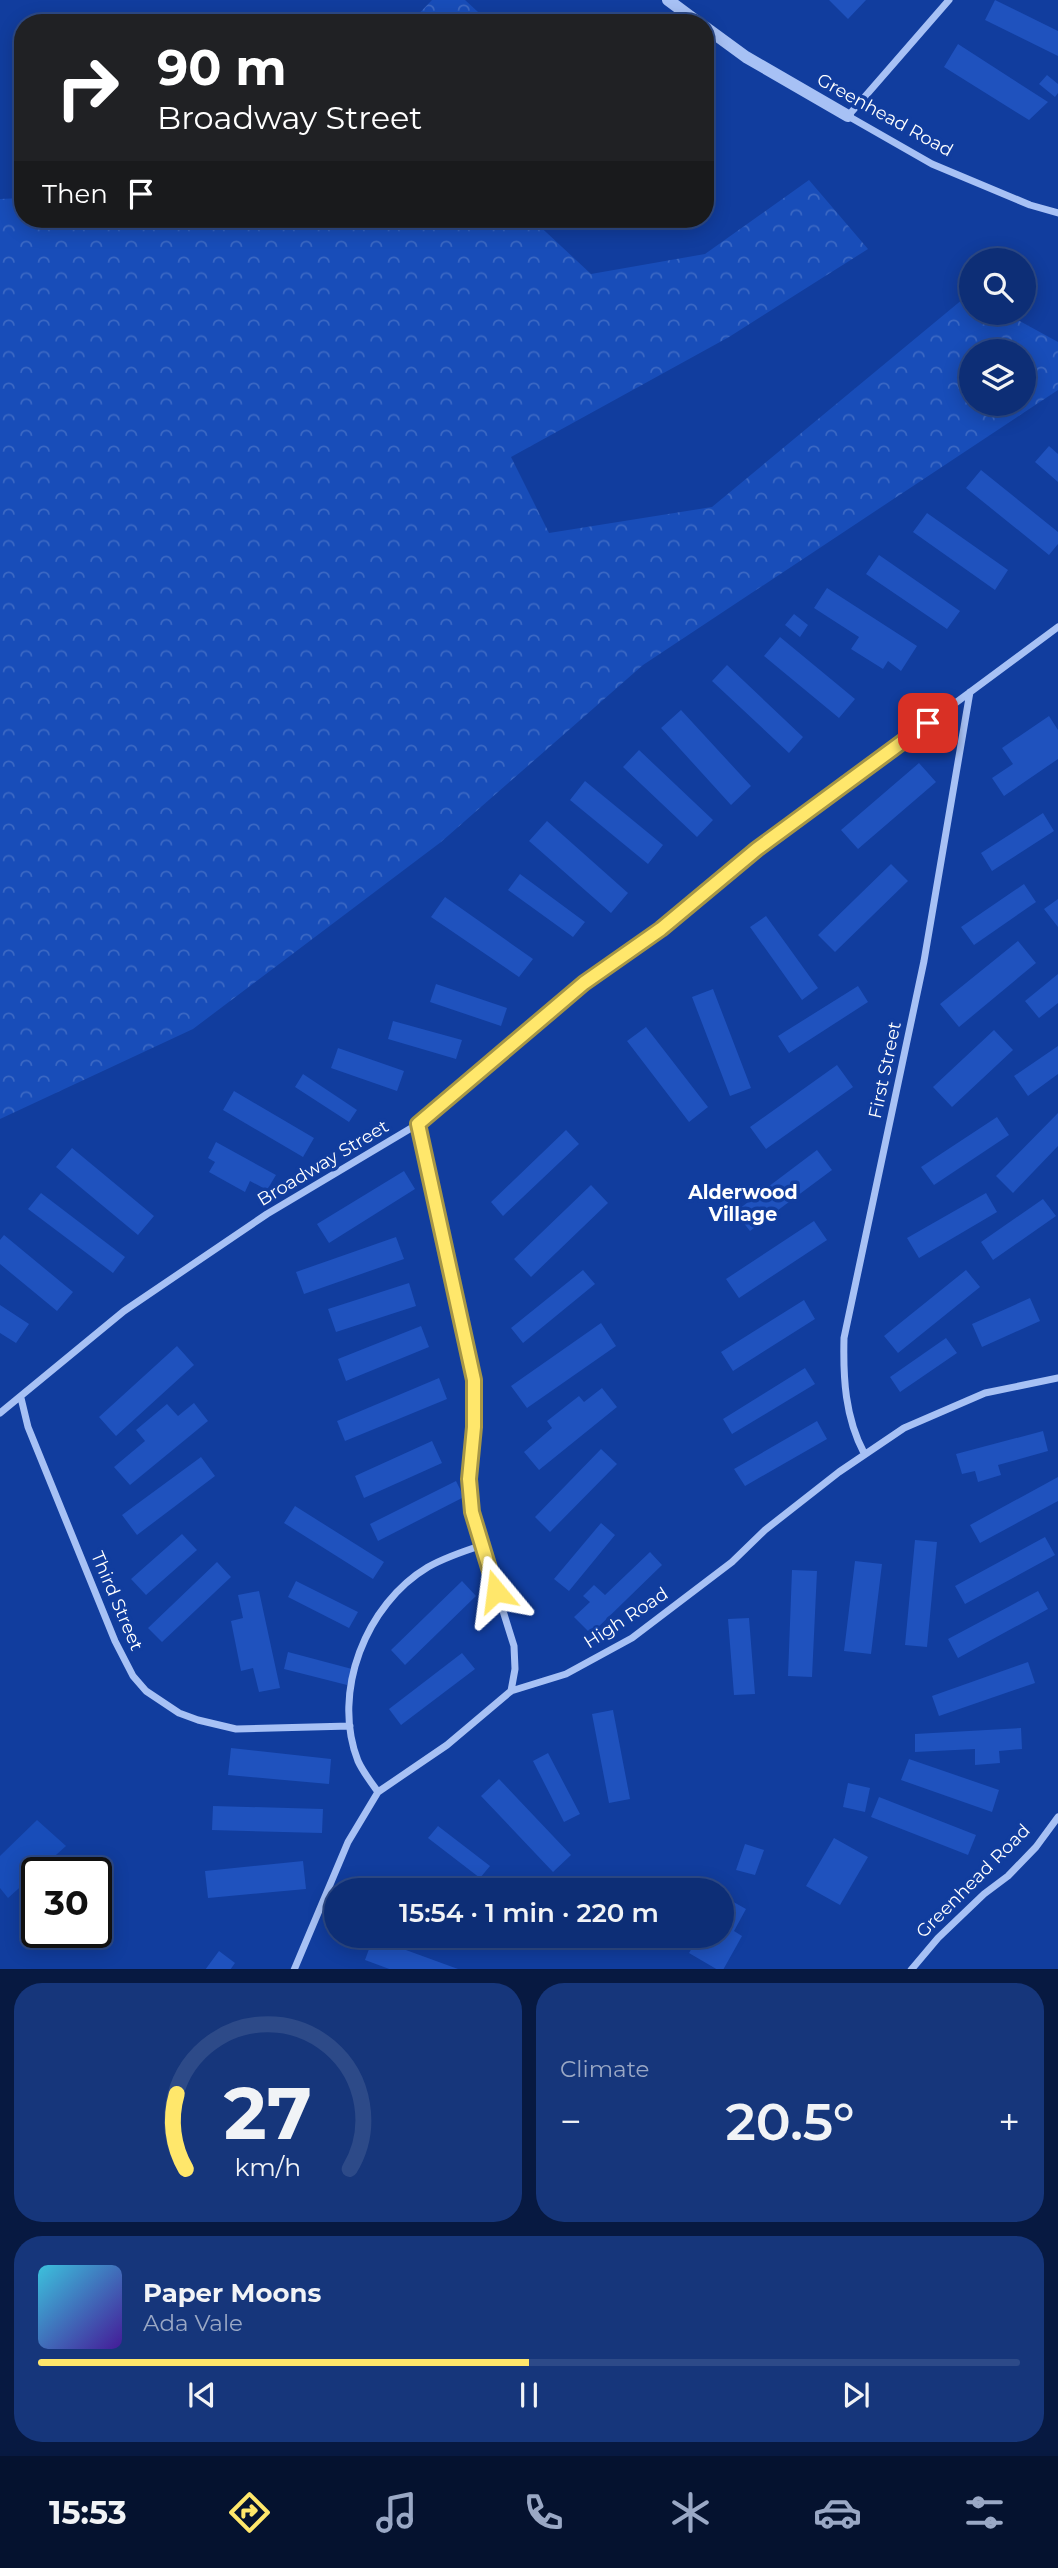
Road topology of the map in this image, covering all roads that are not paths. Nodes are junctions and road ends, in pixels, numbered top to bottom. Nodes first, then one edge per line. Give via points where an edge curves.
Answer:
1 (668, 0) edge
2 (949, 0) edge
3 (687, 14) edge
4 (714, 34) edge
5 (848, 116) junction
6 (1058, 213) edge
7 (1058, 627) edge
8 (971, 691) junction
9 (418, 1124) junction
10 (1058, 1378) edge
11 (21, 1398) junction
12 (0, 1413) edge
13 (864, 1453) junction
14 (483, 1545) junction
15 (511, 1691) junction
16 (350, 1726) junction
17 (378, 1792) junction
18 (1058, 1817) edge
19 (294, 1969) edge
20 (911, 1969) edge

1 - 3 street
2 - 5 street
4 - 5 street, Greenhead Road
5 - 6 street, Greenhead Road via 932,164
7 - 8 street, Broadway Street
8 - 9 street, Broadway Street via 584,983
8 - 13 street, First Street via 924,961 844,1338 848,1411
9 - 11 street, Broadway Street via 267,1214 124,1311
9 - 14 street via 474,1380 469,1479 472,1512
10 - 13 street, High Road via 961,1401 904,1427
11 - 12 street, Broadway Street
11 - 16 street, Third Street via 28,1427 115,1641 133,1676 146,1690 179,1713 236,1729
13 - 15 street, High Road via 632,1638 566,1674
14 - 15 street via 514,1646
14 - 16 street via 426,1568 382,1610 355,1666
15 - 17 street, High Road via 447,1745
16 - 17 street via 359,1763
17 - 19 street, High Road via 348,1842
18 - 20 street, Greenhead Road via 1008,1876 938,1938

